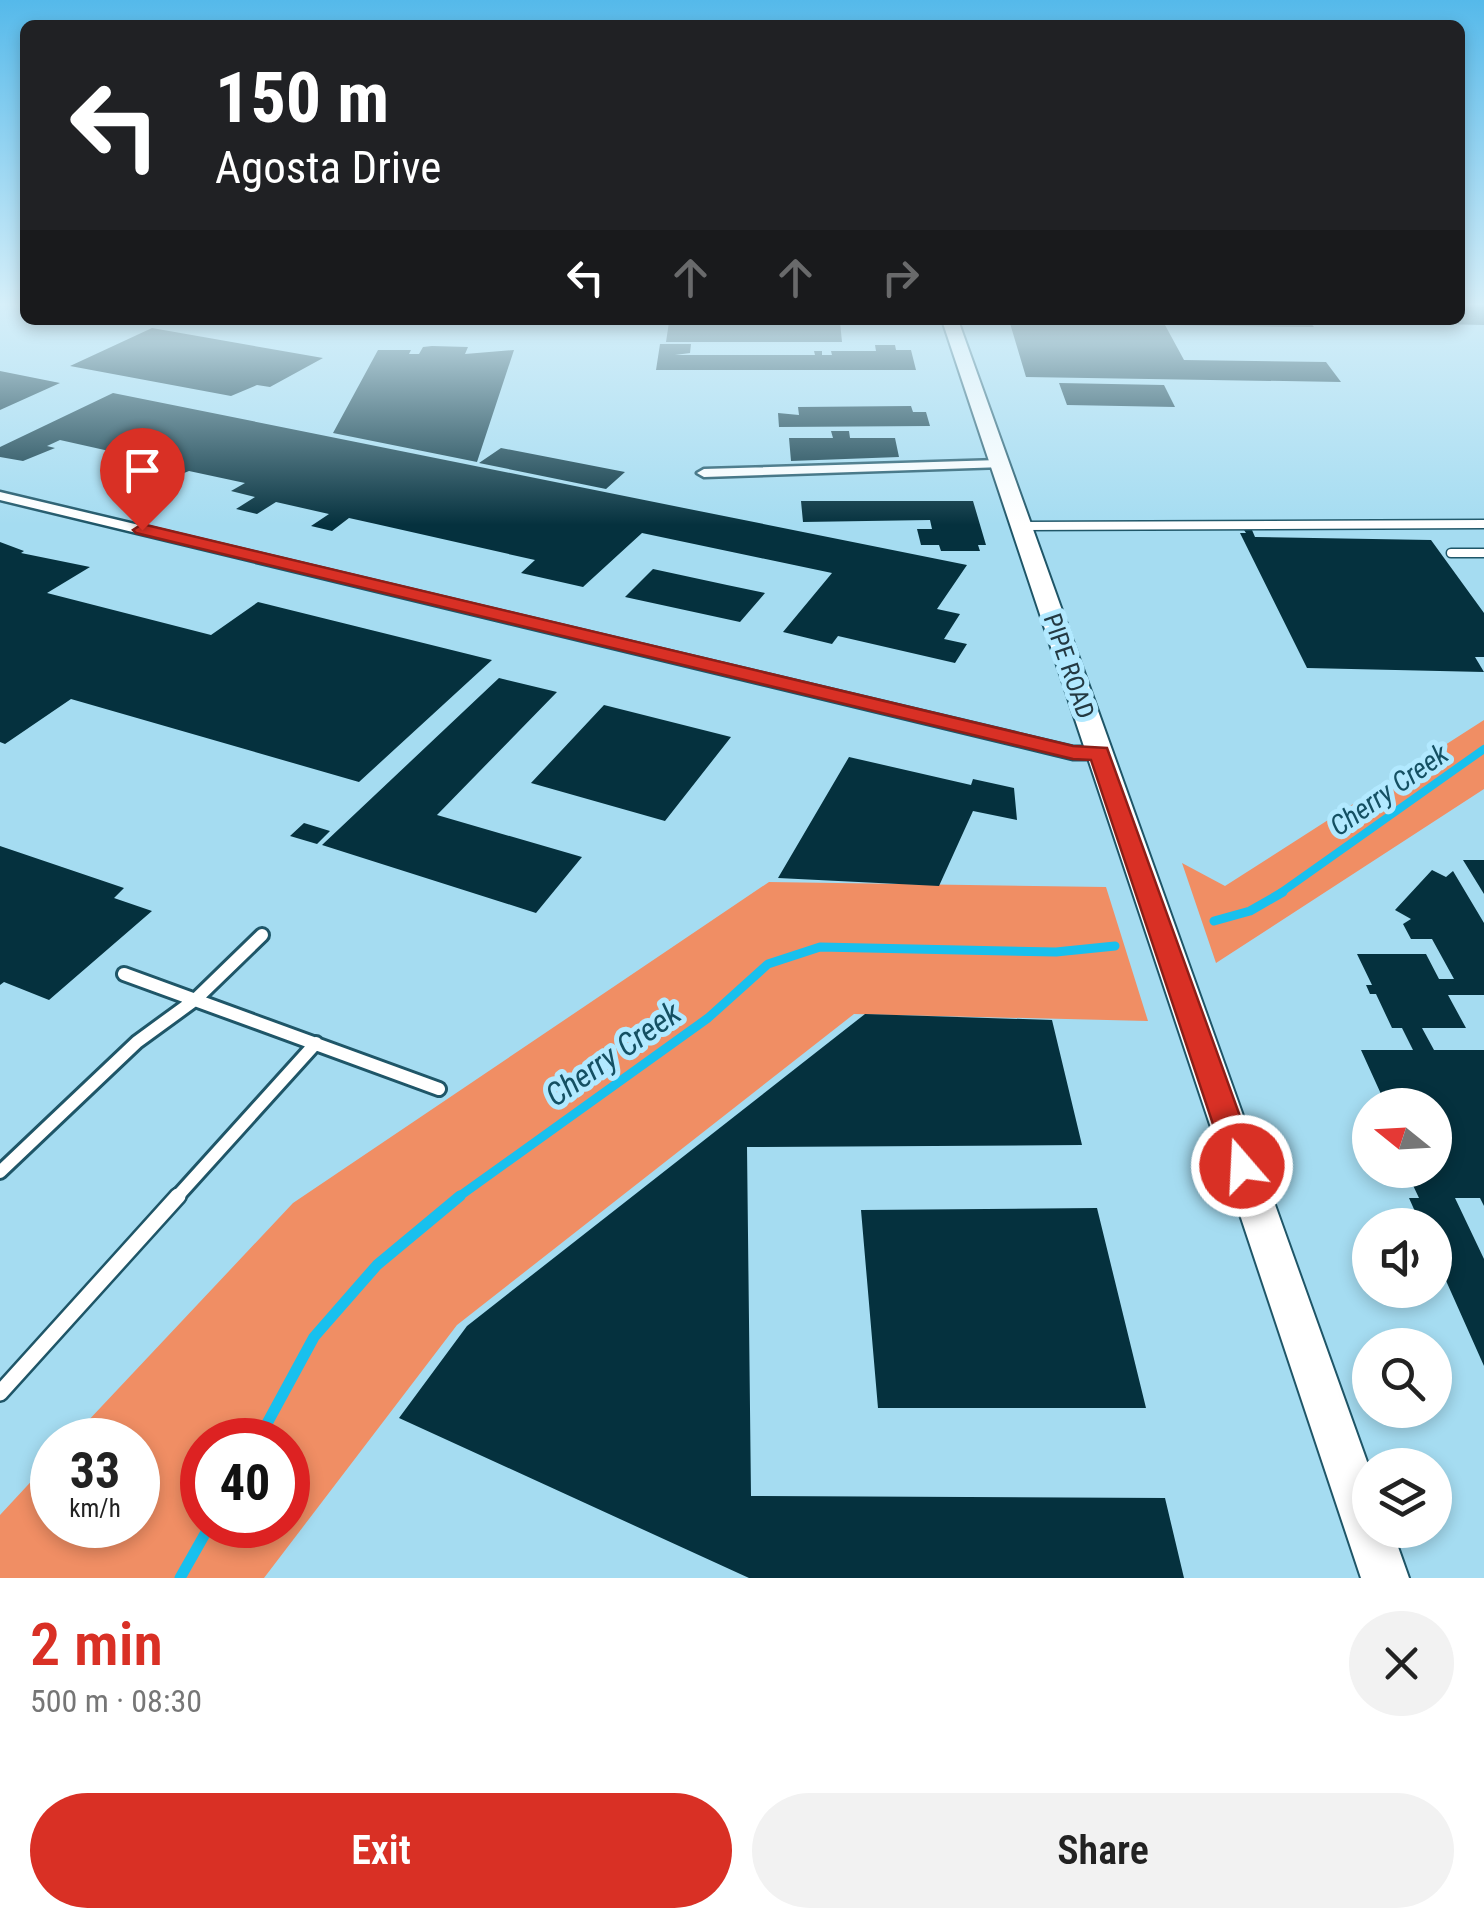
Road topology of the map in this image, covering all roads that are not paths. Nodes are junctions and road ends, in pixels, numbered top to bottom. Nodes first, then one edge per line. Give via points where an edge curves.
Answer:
1 (970, 379) edge
2 (999, 464) junction
3 (704, 473) dead end
4 (0, 496) edge
5 (1484, 524) edge
6 (1022, 526) junction
7 (1451, 553) dead end
8 (1484, 553) edge
9 (1100, 753) junction
10 (262, 935) dead end
11 (124, 974) dead end
12 (196, 999) junction
13 (316, 1043) junction
14 (439, 1088) dead end
15 (0, 1172) edge
16 (0, 1393) edge
17 (1385, 1578) edge

1 - 2 street, PIPE ROAD
2 - 3 street
2 - 6 street, PIPE ROAD
4 - 9 street via 1073,753
5 - 6 lane
6 - 9 street, PIPE ROAD
7 - 8 lane
9 - 17 street, PIPE ROAD
10 - 12 lane
11 - 12 lane
12 - 13 lane
12 - 15 lane via 137,1042
13 - 14 lane
13 - 16 lane

